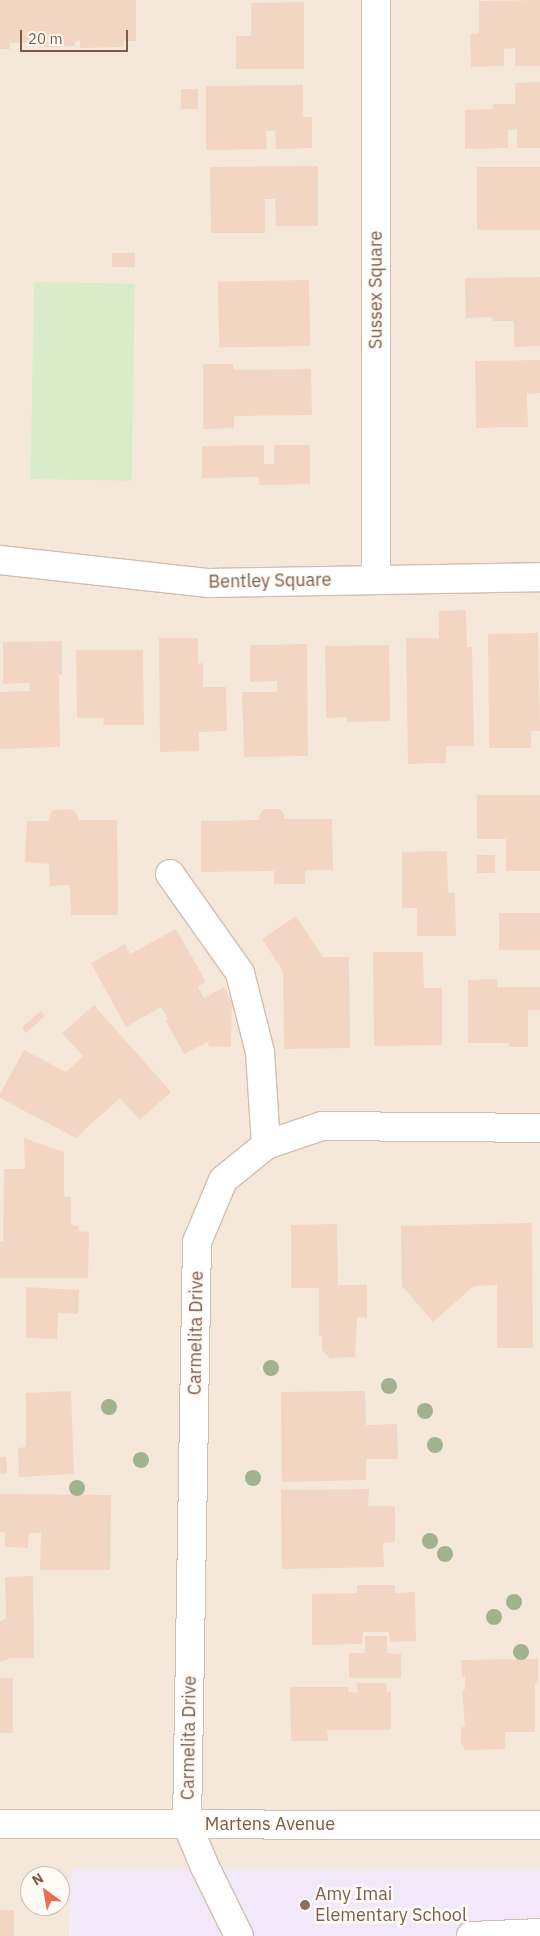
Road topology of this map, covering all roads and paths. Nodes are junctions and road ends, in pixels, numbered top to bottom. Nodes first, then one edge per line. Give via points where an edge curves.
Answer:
1 (376, 0) edge
2 (0, 560) edge
3 (540, 577) edge
4 (376, 580) junction
5 (170, 874) dead end
6 (540, 1128) edge
7 (266, 1145) junction
8 (0, 1824) edge
9 (187, 1824) junction
10 (540, 1825) edge
11 (540, 1934) edge
12 (239, 1936) edge
13 (471, 1936) edge

1 - 4 street, Sussex Square
2 - 4 street, Bentley Square via 209,584
3 - 4 street, Bentley Square
5 - 7 street via 240,973 260,1052
6 - 7 street, Carmelita Drive via 322,1126
7 - 9 street, Carmelita Drive via 223,1180 197,1242
8 - 9 street, Martens Avenue
9 - 10 street, Martens Avenue
9 - 12 street
11 - 13 street

